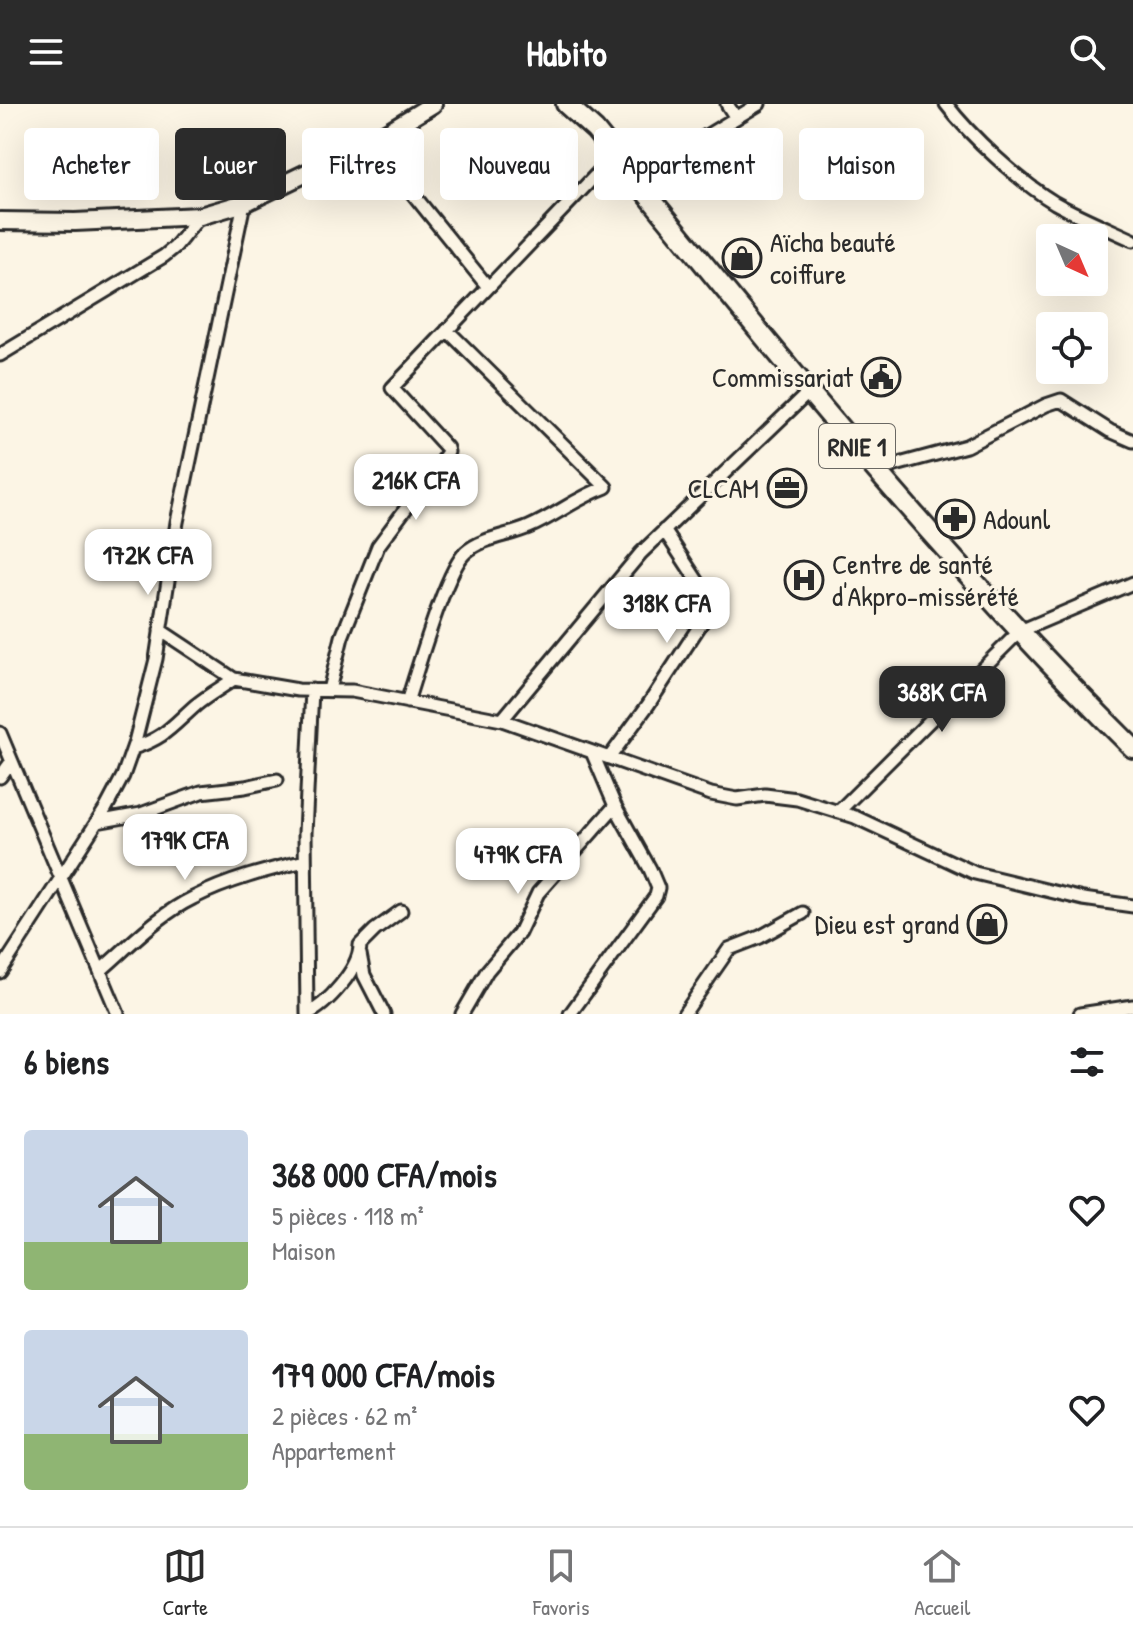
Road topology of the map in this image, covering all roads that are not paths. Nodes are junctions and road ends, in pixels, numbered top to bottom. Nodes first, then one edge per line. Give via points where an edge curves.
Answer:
1 (433, 104) edge
2 (566, 104) edge
3 (581, 104) edge
4 (727, 104) edge
5 (759, 104) edge
6 (946, 104) edge
7 (736, 118) junction
8 (394, 128) edge
9 (594, 128) edge
10 (719, 128) edge
11 (594, 129) edge
12 (302, 175) edge
13 (594, 177) edge
14 (418, 200) edge
15 (653, 200) edge
16 (244, 203) junction
17 (200, 216) junction
18 (0, 221) edge
19 (1133, 240) edge
20 (488, 287) junction
21 (447, 330) junction
22 (0, 355) edge
23 (811, 390) junction
24 (1133, 441) edge
25 (877, 470) junction
26 (664, 530) junction
27 (1133, 583) edge
28 (160, 630) junction
29 (1020, 631) junction
30 (234, 679) junction
31 (312, 690) junction
32 (329, 690) junction
33 (407, 702) junction
34 (502, 720) junction
35 (0, 733) edge
36 (133, 748) junction
37 (1133, 748) edge
38 (592, 752) junction
39 (609, 758) junction
40 (11, 762) junction
41 (0, 777) edge
42 (277, 780) dead end
43 (615, 806) junction
44 (838, 812) junction
45 (97, 822) junction
46 (305, 861) junction
47 (60, 877) junction
48 (1133, 906) edge
49 (401, 911) dead end
50 (803, 913) dead end
51 (360, 954) junction
52 (100, 971) junction
53 (0, 972) edge
54 (305, 997) junction
55 (1133, 1006) edge
56 (118, 1014) edge
57 (296, 1014) edge
58 (307, 1014) edge
59 (384, 1014) edge
60 (462, 1014) edge
61 (570, 1014) edge
62 (684, 1014) edge
63 (1080, 1014) edge

1 - 8 main road
2 - 11 highway, RNIE 1
3 - 9 highway, RNIE 1
4 - 7 street
5 - 7 street
6 - 19 street via 1038,192
7 - 10 street
12 - 16 main road
13 - 20 street
14 - 20 street
15 - 23 highway, RNIE 1
16 - 17 main road
16 - 28 street via 177,522
17 - 18 main road
17 - 22 street via 164,256
20 - 21 street
21 - 32 street via 392,388 448,452 378,546 342,637
21 - 33 street via 606,487 580,496 528,528 465,552 442,598
23 - 25 highway, RNIE 1
23 - 26 street
24 - 25 street via 1061,400 966,446
25 - 29 highway, RNIE 1
26 - 34 street
26 - 39 street via 711,602
27 - 29 street
28 - 30 street
28 - 36 street
29 - 37 highway, RNIE 1
29 - 44 street
30 - 31 street
30 - 36 street via 169,732
31 - 32 street
31 - 46 street
32 - 33 street
33 - 34 street
34 - 38 street
35 - 40 street
36 - 45 street
38 - 39 street
38 - 43 street
39 - 44 street via 711,794 797,799
40 - 41 street
40 - 47 street
42 - 45 street via 201,792 141,814
43 - 60 street via 538,893 519,933 496,958
43 - 61 street via 658,888
44 - 48 street via 975,873
45 - 47 street
46 - 52 street via 191,899
46 - 54 street
47 - 52 street
47 - 53 street
49 - 51 street via 360,945
50 - 62 street via 729,949
51 - 58 street via 320,1008
51 - 59 street via 364,975
52 - 56 street
54 - 57 street
54 - 58 street
55 - 63 street

